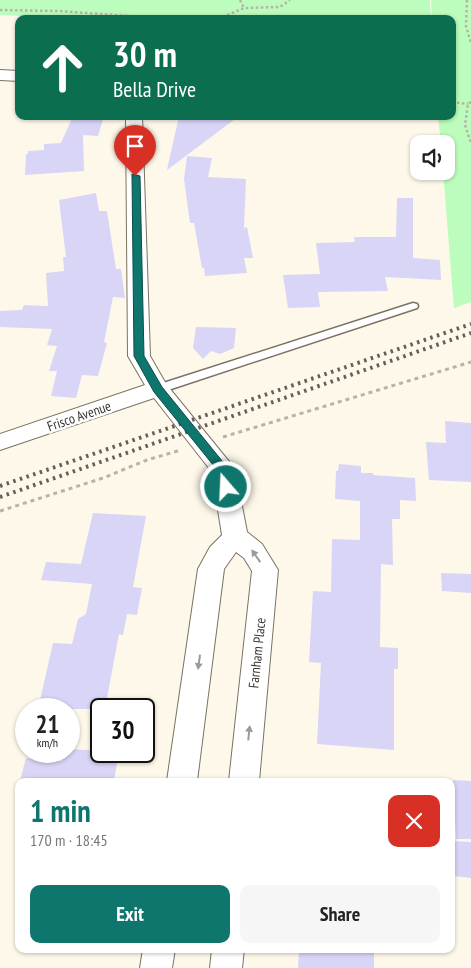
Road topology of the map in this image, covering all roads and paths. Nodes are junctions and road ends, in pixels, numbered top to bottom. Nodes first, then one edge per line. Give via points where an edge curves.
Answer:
1 (240, 0) edge
2 (290, 0) edge
3 (467, 1) edge
4 (471, 2) edge
5 (244, 8) junction
6 (0, 10) edge
7 (114, 15) edge
8 (227, 15) edge
9 (471, 43) edge
10 (0, 75) edge
11 (15, 76) edge
12 (456, 102) edge
13 (471, 102) edge
14 (468, 104) junction
15 (134, 120) edge
16 (471, 143) edge
17 (413, 306) dead end
18 (471, 362) edge
19 (158, 389) junction
20 (0, 442) edge
21 (202, 444) junction
22 (0, 511) edge
23 (235, 537) junction
24 (182, 778) edge
25 (244, 778) edge
26 (158, 953) edge
27 (228, 953) edge
28 (156, 968) edge
29 (226, 968) edge

1 - 5 path
2 - 5 path via 276,9
3 - 4 path
3 - 9 path via 466,26
5 - 8 path
6 - 7 path
10 - 11 street
12 - 14 path
13 - 14 path
14 - 16 path via 465,125
15 - 19 street via 139,356
17 - 19 lane
18 - 21 path
19 - 20 street, Frisco Avenue
19 - 21 street
21 - 22 path
21 - 23 street via 224,470
23 -> 24 street via 219,554 211,569
25 -> 23 street, Farnham Place via 265,570 254,551
26 - 28 street
27 - 29 street

